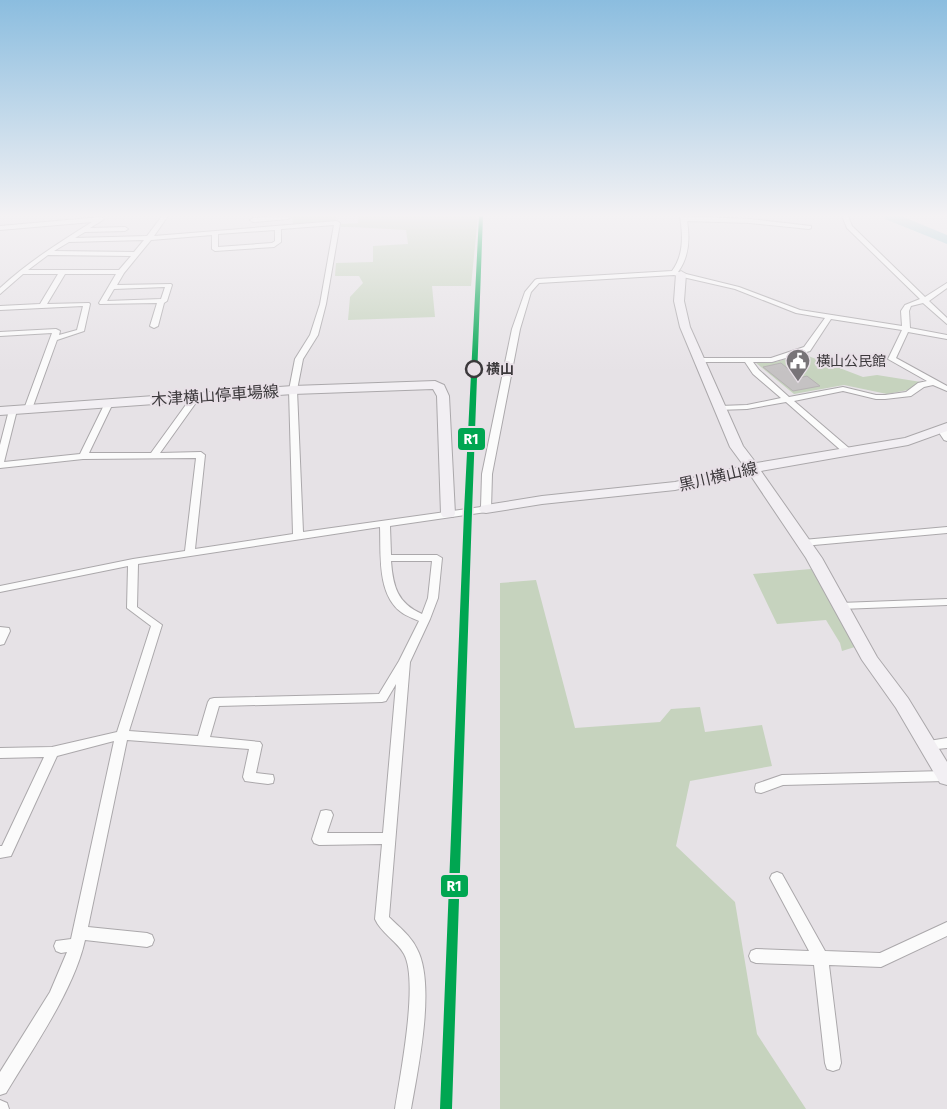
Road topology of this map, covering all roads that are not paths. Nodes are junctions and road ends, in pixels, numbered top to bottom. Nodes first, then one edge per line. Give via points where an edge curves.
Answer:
1 (27, 268) edge
2 (125, 268) edge
3 (329, 268) edge
4 (680, 268) edge
5 (891, 268) edge
6 (21, 272) junction
7 (63, 272) junction
8 (121, 272) junction
9 (678, 274) junction
10 (947, 285) edge
11 (111, 287) junction
12 (0, 292) edge
13 (925, 300) junction
14 (161, 301) junction
15 (102, 303) junction
16 (87, 304) junction
17 (42, 306) junction
18 (0, 308) edge
19 (829, 317) junction
20 (947, 322) edge
21 (154, 326) dead end
22 (906, 329) junction
23 (0, 334) edge
24 (947, 337) edge
25 (54, 339) junction
26 (700, 360) junction
27 (747, 360) junction
28 (935, 382) junction
29 (947, 389) edge
30 (293, 390) junction
31 (196, 397) junction
32 (788, 399) junction
33 (109, 403) junction
34 (720, 408) junction
35 (28, 409) junction
36 (13, 410) junction
37 (0, 411) edge
38 (946, 431) edge
39 (846, 451) junction
40 (154, 455) junction
41 (82, 456) junction
42 (0, 463) edge
43 (753, 468) junction
44 (486, 509) junction
45 (448, 514) junction
46 (385, 524) junction
47 (947, 530) edge
48 (298, 536) junction
49 (803, 543) junction
50 (190, 553) junction
51 (387, 558) junction
52 (133, 562) junction
53 (0, 589) edge
54 (947, 602) edge
55 (840, 606) junction
56 (425, 619) junction
57 (0, 631) edge
58 (0, 641) edge
59 (404, 662) junction
60 (122, 735) junction
61 (203, 741) junction
62 (947, 743) edge
63 (927, 745) junction
64 (52, 752) junction
65 (0, 754) edge
66 (946, 777) edge
67 (268, 779) dead end
68 (762, 788) dead end
69 (326, 815) dead end
70 (389, 838) junction
71 (0, 852) edge
72 (777, 878) dead end
73 (947, 929) edge
74 (79, 939) junction
75 (147, 940) dead end
76 (61, 946) dead end
77 (756, 956) dead end
78 (821, 958) junction
79 (834, 1063) dead end
80 (0, 1088) edge
81 (403, 1109) edge

1 - 6 street
2 - 8 street
3 - 30 street via 314,335 299,359
4 - 9 street
5 - 13 street
6 - 7 street
6 - 12 street
7 - 8 street
7 - 17 street
8 - 11 street
9 - 19 street via 737,288 798,312
9 - 26 street via 679,306
9 - 44 street via 537,281 528,292 516,329 493,441 487,474
10 - 13 street
11 - 14 street via 169,286 164,301
11 - 15 street
13 - 20 street
13 - 22 street via 908,305
14 - 15 street
14 - 21 street
15 - 16 street
16 - 17 street
16 - 25 street via 80,331
17 - 18 street
19 - 22 street
19 - 27 street via 807,349 772,360
22 - 24 street
22 - 28 street via 892,359
23 - 25 street via 56,331
25 - 35 street
26 - 27 street
26 - 34 street
27 - 32 street
28 - 29 street
28 - 32 street via 921,385 908,394 885,397 843,389
30 - 31 street, 木津横山停車場線
30 - 45 street, 木津横山停車場線 via 431,384 440,388
30 - 48 street
31 - 33 street, 木津横山停車場線
31 - 40 street
32 - 34 street via 747,407
32 - 39 street
33 - 35 street, 木津横山停車場線
33 - 41 street
34 - 43 street via 737,447
35 - 36 street, 木津横山停車場線
36 - 37 street, 木津横山停車場線
36 - 42 street
38 - 39 street, 黒川横山線
39 - 43 street, 黒川横山線
40 - 41 street
40 - 50 street via 201,455
41 - 42 street
43 - 44 street, 黒川横山線 via 675,486
43 - 49 street
44 - 45 street
45 - 46 street
46 - 48 street
46 - 51 street
47 - 49 street
48 - 50 street
49 - 55 street
50 - 52 street
51 - 56 street via 389,583 396,602
51 - 56 street via 437,558 434,598
52 - 53 street
52 - 60 street via 132,608 157,625
54 - 55 street
55 - 63 street via 870,660 902,703
56 - 59 street
57 - 58 street via 5,631
59 - 61 street via 382,698 214,702
59 - 70 street
60 - 61 street
60 - 64 street
60 - 74 street
61 - 67 street via 256,745 249,777
62 - 63 street
63 - 66 street
64 - 65 street
64 - 71 street via 6,852
66 - 68 street via 782,780
69 - 70 street via 319,839
70 - 81 street via 382,919 411,952 417,972 413,1042
72 - 78 street
73 - 78 street via 881,960
74 - 75 street
74 - 76 street
74 - 80 street via 55,997
77 - 78 street
78 - 79 street

